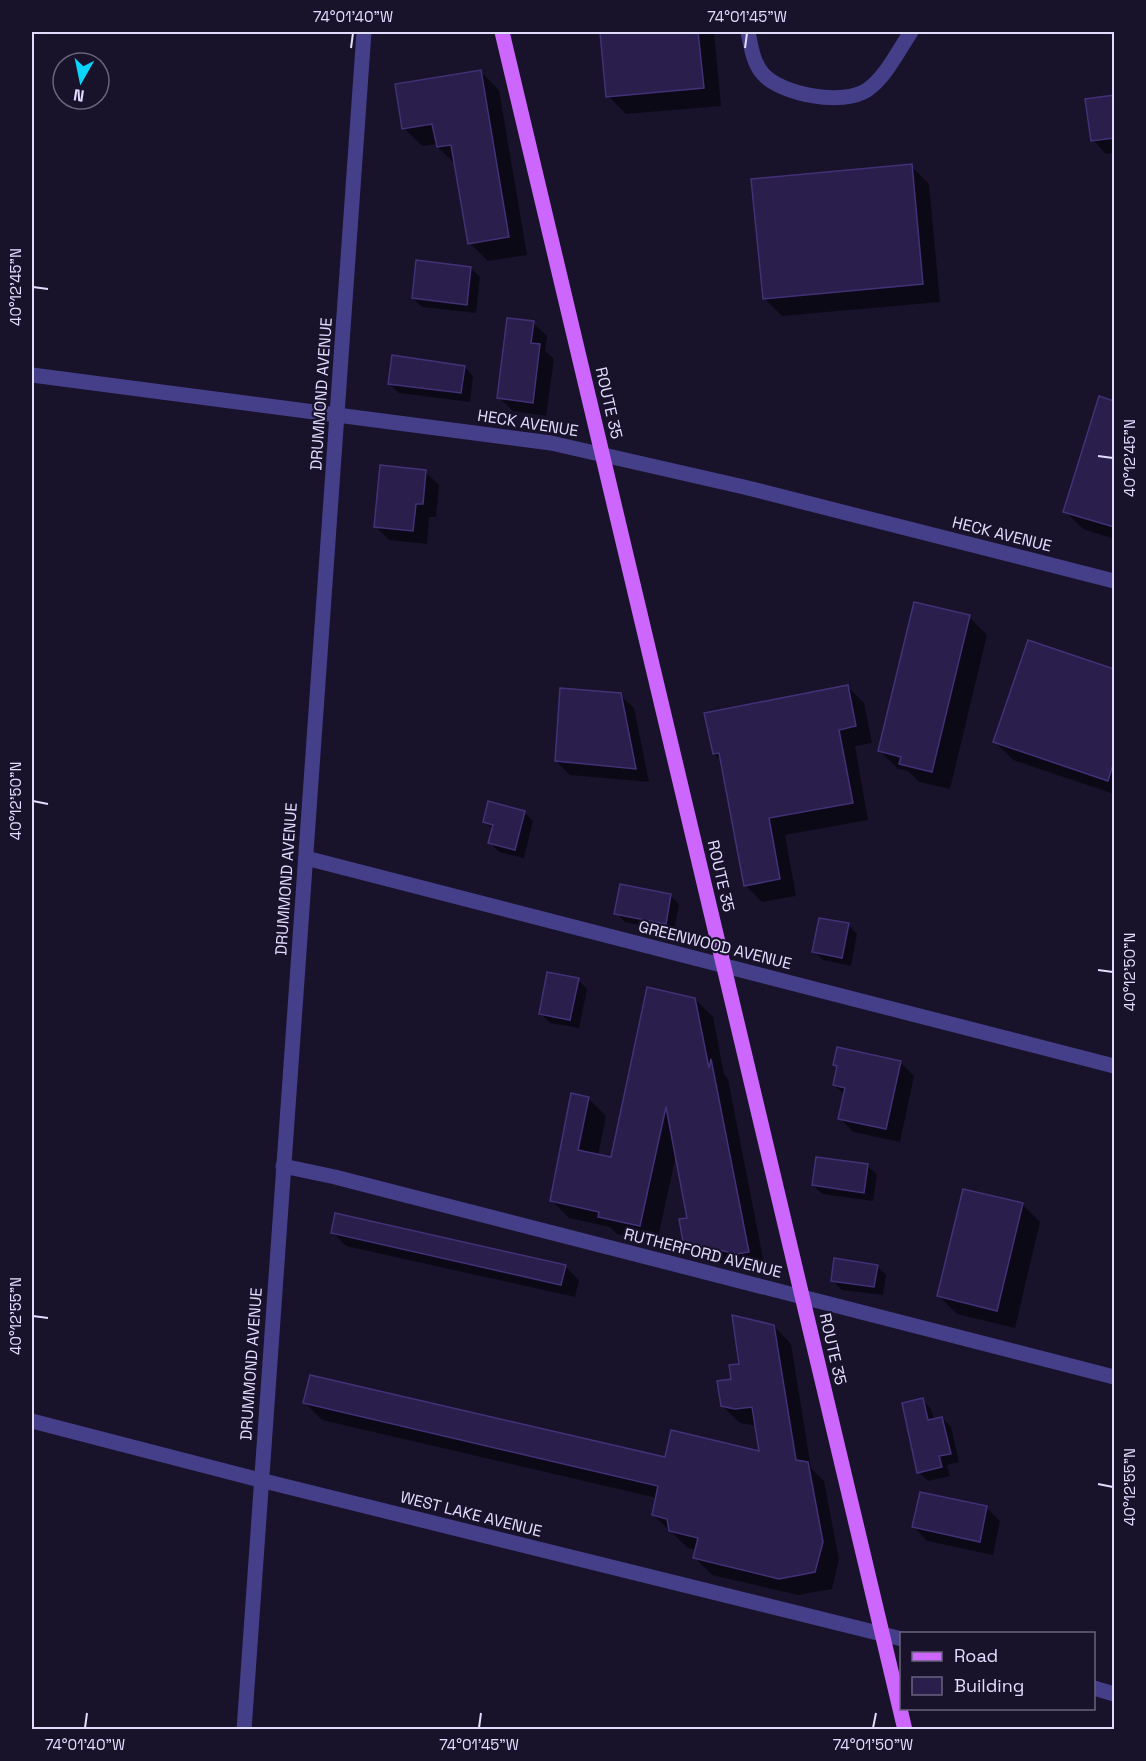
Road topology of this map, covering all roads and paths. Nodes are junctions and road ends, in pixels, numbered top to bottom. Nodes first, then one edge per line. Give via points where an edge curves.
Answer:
1 (364, 32) edge
2 (502, 32) edge
3 (748, 32) edge
4 (911, 32) edge
5 (32, 375) edge
6 (338, 415) junction
7 (603, 454) junction
8 (1114, 581) edge
9 (306, 858) junction
10 (724, 966) junction
11 (1114, 1066) edge
12 (283, 1166) junction
13 (803, 1297) junction
14 (1114, 1377) edge
15 (32, 1421) edge
16 (260, 1480) junction
17 (883, 1635) junction
18 (900, 1639) edge
19 (1095, 1688) edge
20 (1114, 1694) edge
21 (900, 1708) edge
22 (900, 1710) edge
23 (244, 1730) edge
24 (905, 1730) edge

1 - 6 street, DRUMMOND AVENUE
2 - 7 main road, ROUTE 35
3 - 4 street via 753,56 770,80 790,90 827,98 856,96 869,89
5 - 6 street, HECK AVENUE
6 - 7 street, HECK AVENUE via 551,442
6 - 9 street, DRUMMOND AVENUE
7 - 8 street, HECK AVENUE
7 - 10 main road, ROUTE 35
9 - 10 street, GREENWOOD AVENUE
9 - 12 street, DRUMMOND AVENUE
10 - 11 street, GREENWOOD AVENUE
10 - 13 main road, ROUTE 35
12 - 13 street, RUTHERFORD AVENUE
12 - 16 street, DRUMMOND AVENUE
13 - 14 street, RUTHERFORD AVENUE
13 - 17 main road, ROUTE 35
15 - 16 street, WEST LAKE AVENUE
16 - 17 street, WEST LAKE AVENUE
16 - 23 street, DRUMMOND AVENUE
17 - 18 street, WEST LAKE AVENUE
17 - 21 main road, ROUTE 35
19 - 20 street
22 - 24 main road, ROUTE 35

